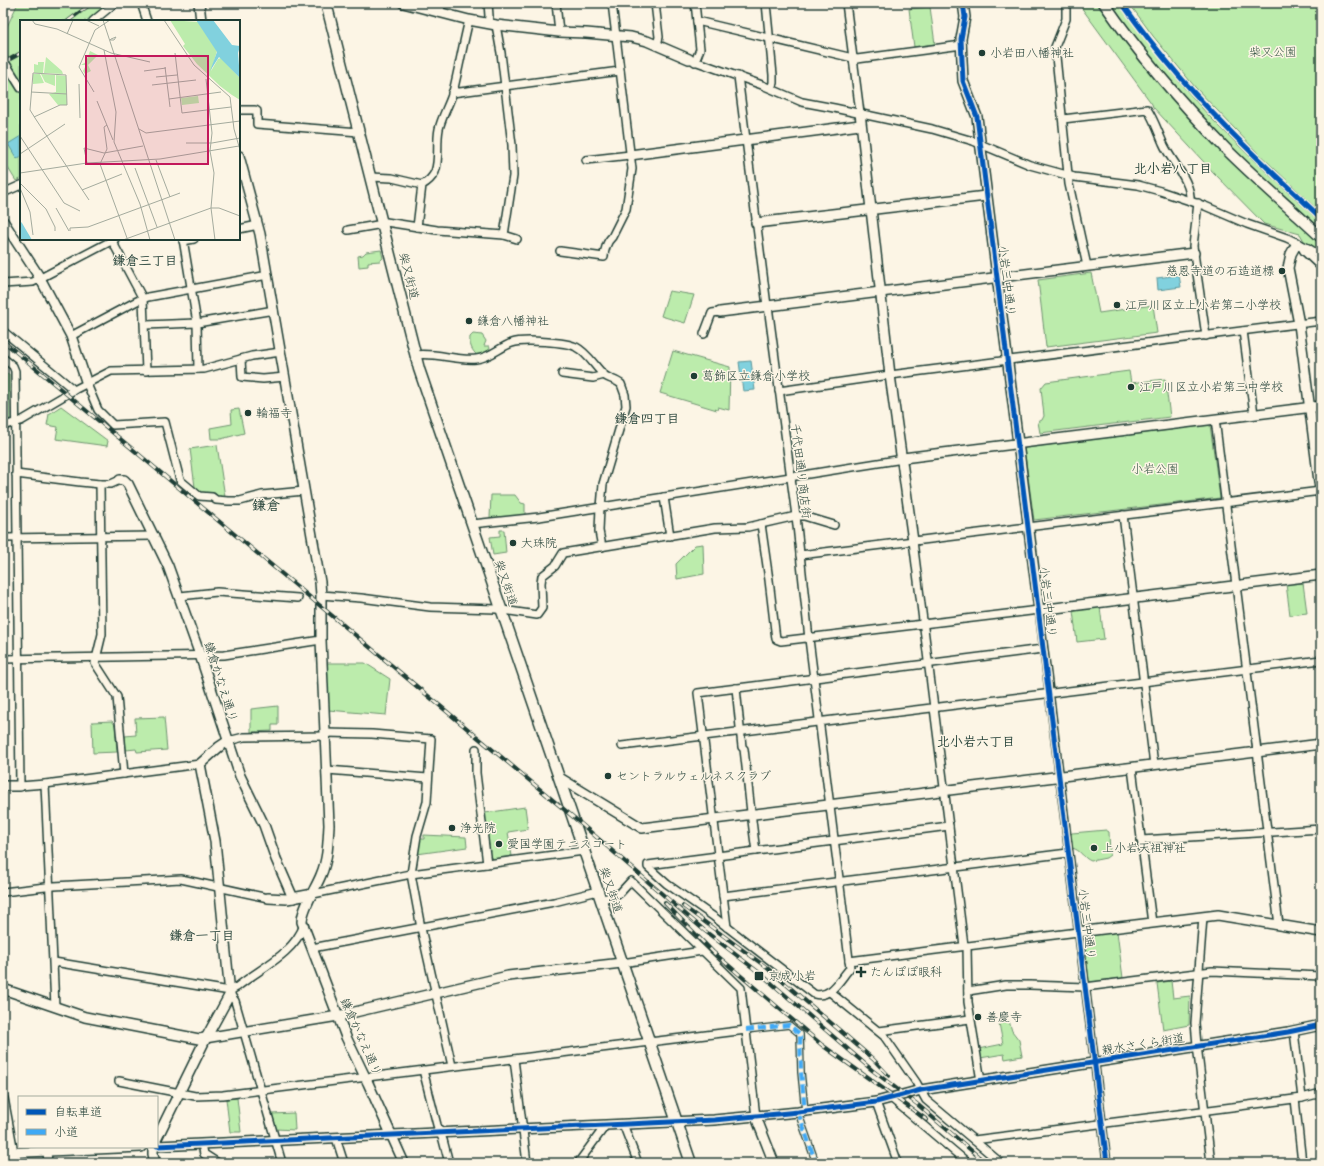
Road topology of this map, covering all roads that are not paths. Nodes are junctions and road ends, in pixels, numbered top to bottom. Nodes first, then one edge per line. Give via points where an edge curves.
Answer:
1 (115, 3) edge
2 (141, 3) edge
3 (199, 3) edge
4 (326, 3) edge
5 (403, 3) edge
6 (441, 3) edge
7 (488, 3) edge
8 (556, 3) edge
9 (612, 3) edge
10 (655, 3) edge
11 (695, 3) edge
12 (766, 3) edge
13 (846, 3) edge
14 (963, 3) edge
15 (1066, 3) edge
16 (1104, 3) edge
17 (440, 13) junction
18 (94, 20) edge
19 (147, 20) edge
20 (201, 20) edge
21 (469, 20) junction
22 (697, 21) junction
23 (492, 24) junction
24 (559, 32) junction
25 (615, 35) junction
26 (769, 39) junction
27 (657, 44) junction
28 (962, 45) junction
29 (853, 58) junction
30 (3, 59) edge
31 (692, 61) junction
32 (620, 71) junction
33 (738, 76) junction
34 (20, 86) edge
35 (505, 86) junction
36 (771, 88) junction
37 (452, 93) junction
38 (240, 110) edge
39 (860, 113) junction
40 (1063, 119) junction
41 (860, 125) junction
42 (359, 132) junction
43 (746, 140) junction
44 (981, 145) junction
45 (630, 155) junction
46 (240, 160) edge
47 (586, 160) dead end
48 (1069, 175) junction
49 (370, 177) junction
50 (422, 185) junction
51 (20, 186) edge
52 (3, 194) edge
53 (986, 196) junction
54 (1190, 201) junction
55 (1198, 203) junction
56 (871, 209) junction
57 (3, 222) edge
58 (756, 223) junction
59 (382, 224) junction
60 (258, 225) junction
61 (417, 227) junction
62 (240, 229) edge
63 (348, 230) dead end
64 (504, 235) junction
65 (1321, 237) edge
66 (18, 238) edge
67 (517, 239) dead end
68 (112, 240) edge
69 (183, 240) edge
70 (1298, 243) junction
71 (560, 252) dead end
72 (1194, 253) junction
73 (1321, 256) edge
74 (1087, 266) junction
75 (1321, 267) edge
76 (268, 276) junction
77 (996, 277) junction
78 (40, 278) junction
79 (3, 284) edge
80 (192, 289) junction
81 (880, 292) junction
82 (143, 299) junction
83 (768, 306) junction
84 (274, 310) junction
85 (720, 312) joint
86 (1321, 321) edge
87 (197, 323) junction
88 (1299, 324) junction
89 (145, 325) junction
90 (3, 331) edge
91 (1243, 331) junction
92 (704, 334) dead end
93 (71, 336) junction
94 (1206, 336) junction
95 (281, 352) junction
96 (416, 355) junction
97 (3, 358) edge
98 (241, 359) junction
99 (1007, 361) junction
100 (198, 369) junction
101 (146, 371) junction
102 (562, 374) dead end
103 (604, 375) junction
104 (890, 375) junction
105 (285, 377) junction
106 (87, 384) junction
107 (74, 390) junction
108 (779, 390) junction
109 (1321, 406) edge
110 (1310, 408) junction
111 (1254, 414) junction
112 (1215, 419) junction
113 (16, 423) junction
114 (3, 426) edge
115 (1017, 444) junction
116 (903, 459) junction
117 (16, 474) junction
118 (790, 478) junction
119 (120, 480) joint
120 (100, 484) junction
121 (304, 491) junction
122 (1321, 493) edge
123 (664, 497) junction
124 (1226, 502) junction
125 (601, 507) junction
126 (1123, 515) junction
127 (796, 516) junction
128 (472, 524) junction
129 (761, 524) junction
130 (834, 525) dead end
131 (1028, 527) junction
132 (154, 536) junction
133 (670, 536) junction
134 (101, 537) junction
135 (3, 538) edge
136 (17, 538) junction
137 (913, 541) junction
138 (602, 547) junction
139 (800, 555) junction
140 (1321, 575) edge
141 (1237, 586) junction
142 (321, 595) junction
143 (180, 596) junction
144 (298, 598) dead end
145 (1133, 599) junction
146 (502, 610) junction
147 (1039, 610) junction
148 (924, 625) junction
149 (809, 639) junction
150 (321, 640) junction
151 (1043, 649) junction
152 (200, 655) junction
153 (96, 657) junction
154 (19, 658) junction
155 (3, 659) edge
156 (1321, 660) edge
157 (929, 664) junction
158 (1247, 669) junction
159 (813, 678) junction
160 (1144, 682) junction
161 (736, 688) junction
162 (1049, 694) junction
163 (934, 708) junction
164 (818, 722) junction
165 (741, 732) junction
166 (325, 734) junction
167 (703, 736) junction
168 (228, 741) junction
169 (1321, 744) edge
170 (622, 746) dead end
171 (476, 749) dead end
172 (1257, 752) junction
173 (200, 764) junction
174 (1154, 765) junction
175 (1132, 768) junction
176 (327, 770) junction
177 (124, 774) junction
178 (1059, 777) junction
179 (428, 778) junction
180 (560, 778) junction
181 (45, 784) junction
182 (3, 786) edge
183 (20, 786) junction
184 (944, 791) junction
185 (829, 806) junction
186 (751, 815) junction
187 (714, 820) junction
188 (949, 826) junction
189 (1321, 829) edge
190 (1268, 832) junction
191 (1141, 840) junction
192 (833, 841) junction
193 (584, 851) junction
194 (756, 851) junction
195 (1068, 853) junction
196 (718, 856) junction
197 (487, 864) junction
198 (954, 867) junction
199 (411, 874) junction
200 (838, 882) junction
201 (50, 887) junction
202 (219, 888) junction
203 (3, 892) edge
204 (313, 894) junction
205 (599, 895) junction
206 (723, 896) junction
207 (268, 898) joint
208 (293, 898) junction
209 (1202, 916) junction
210 (303, 921) junction
211 (1152, 923) junction
212 (1279, 925) junction
213 (728, 927) junction
214 (421, 928) junction
215 (1078, 932) junction
216 (1321, 932) edge
217 (965, 946) junction
218 (312, 948) junction
219 (702, 951) junction
220 (849, 961) junction
221 (54, 962) junction
222 (622, 963) junction
223 (1198, 973) junction
224 (1321, 976) edge
225 (1085, 987) junction
226 (3, 989) edge
227 (968, 991) junction
228 (230, 992) junction
229 (436, 992) junction
230 (830, 992) junction
231 (55, 1007) junction
232 (338, 1016) junction
233 (970, 1020) junction
234 (1321, 1025) edge
235 (746, 1030) junction
236 (879, 1031) junction
237 (1294, 1031) junction
238 (244, 1032) junction
239 (206, 1038) junction
240 (650, 1042) junction
241 (1196, 1045) junction
242 (514, 1059) junction
243 (1094, 1062) junction
244 (452, 1066) junction
245 (423, 1070) junction
246 (365, 1076) junction
247 (119, 1081) dead end
248 (981, 1081) junction
249 (921, 1090) junction
250 (261, 1091) junction
251 (180, 1092) junction
252 (1321, 1093) edge
253 (3, 1098) edge
254 (891, 1098) junction
255 (1298, 1099) junction
256 (876, 1102) junction
257 (801, 1111) junction
258 (1205, 1111) junction
259 (756, 1116) junction
260 (677, 1122) junction
261 (623, 1124) junction
262 (1102, 1124) junction
263 (606, 1125) junction
264 (523, 1129) junction
265 (440, 1133) junction
266 (392, 1135) junction
267 (158, 1136) edge
268 (336, 1138) junction
269 (275, 1140) junction
270 (974, 1140) junction
271 (202, 1144) junction
272 (158, 1146) edge
273 (118, 1148) edge
274 (153, 1148) edge
275 (47, 1151) junction
276 (13, 1152) junction
277 (3, 1153) edge
278 (14, 1163) edge
279 (48, 1163) edge
280 (155, 1163) edge
281 (218, 1163) edge
282 (282, 1163) edge
283 (344, 1163) edge
284 (404, 1163) edge
285 (450, 1163) edge
286 (527, 1163) edge
287 (578, 1163) edge
288 (638, 1163) edge
289 (691, 1163) edge
290 (774, 1163) edge
291 (816, 1163) edge
292 (898, 1163) edge
293 (968, 1163) edge
294 (1001, 1163) edge
295 (1107, 1163) edge
296 (1212, 1163) edge
297 (1302, 1163) edge

1 - 18 street
2 - 19 street
3 - 20 street
4 - 42 main road, 柴又街道
5 - 17 street
6 - 17 street
7 - 23 street
8 - 24 street
9 - 25 street
10 - 27 street via 659,37
11 - 22 street
12 - 26 street
13 - 29 street
14 - 28 street, 小岩三中通り via 965,17
15 - 40 street via 1066,19 1056,47
16 - 65 main road via 1152,67 1198,119
17 - 21 street
21 - 23 street
21 - 37 street
22 - 26 street
22 - 31 street via 700,49
23 - 24 street
23 - 35 street
24 - 25 street
25 - 27 street
25 - 32 street
26 - 29 street
26 - 36 street via 773,75
27 - 31 street
28 - 29 street
28 - 44 street, 小岩三中通り via 963,81 978,118
29 - 39 street
30 - 34 street
31 - 33 street
32 - 35 street
32 - 45 street
33 - 36 street
33 - 43 street, 千代田通り商店街
35 - 37 street
35 - 64 street via 512,142 513,176
36 - 39 street via 802,102
37 - 50 street via 439,131 435,171
38 - 42 street via 257,111 257,124
39 - 41 street
39 - 44 street via 932,129
40 - 48 street
40 - 54 street via 1148,109 1163,144 1183,177 1190,193
41 - 43 street
41 - 56 street
42 - 49 main road, 柴又街道
43 - 45 street
43 - 58 street, 千代田通り商店街
44 - 48 street via 1030,165
44 - 53 street, 小岩三中通り
45 - 47 street
45 - 71 street via 632,170 626,209 610,239 604,257
46 - 60 street
48 - 54 street via 1085,180 1138,185
48 - 74 street
49 - 50 street via 392,178
49 - 59 main road, 柴又街道
50 - 61 street
51 - 52 street
53 - 56 street
53 - 77 street, 小岩三中通り
54 - 55 street
55 - 70 street via 1252,227
55 - 72 street
56 - 58 street
56 - 81 street
57 - 66 street
58 - 83 street, 千代田通り商店街
59 - 61 street via 386,222
59 - 63 street
59 - 96 main road, 柴又街道
60 - 62 street
60 - 76 street
61 - 64 street
64 - 67 street
66 - 78 street
68 - 78 street
68 - 82 street
69 - 80 street
70 - 73 street
70 - 75 street
70 - 88 street via 1291,254 1288,268
72 - 74 street
72 - 94 street
74 - 77 street
76 - 80 street
76 - 84 street
77 - 81 street
77 - 99 street, 小岩三中通り
78 - 79 street via 33,282
78 - 93 street
80 - 82 street
80 - 87 street
81 - 83 street
81 - 104 street
82 - 89 street
82 - 93 street
83 - 85 street
83 - 108 street, 千代田通り商店街
84 - 87 street
84 - 95 street
85 - 92 street via 712,313
86 - 88 street
87 - 89 street
87 - 100 street
88 - 91 street
88 - 110 street
89 - 101 street
90 - 107 street
91 - 94 street
91 - 111 street
93 - 106 street
94 - 99 street
95 - 98 street
95 - 105 street
96 - 103 street via 478,359 515,342 564,344 576,347
96 - 128 main road, 柴又街道
97 - 113 street via 15,371
98 - 100 street
98 - 105 street via 242,377
99 - 104 street
99 - 115 street, 小岩三中通り
100 - 101 street
101 - 106 street via 111,371
102 - 103 street via 593,378
103 - 125 street via 621,384 626,406 603,484
104 - 108 street
104 - 116 street
105 - 121 street
106 - 107 street
106 - 121 street via 98,410 113,425 165,422 180,480 199,496 240,501 262,495
107 - 113 street
108 - 118 street, 千代田通り商店街
109 - 110 street
110 - 111 street
110 - 122 street
111 - 112 street
112 - 115 street
112 - 124 street
113 - 114 street
113 - 117 street
115 - 116 street
115 - 131 street, 小岩三中通り
116 - 118 street
116 - 137 street
117 - 120 street
117 - 136 street
118 - 123 street
118 - 127 street, 千代田通り商店街
119 - 120 street via 111,484
119 - 132 street, 鎌倉かなえ通り via 128,484
120 - 134 street
121 - 142 street
122 - 124 street
123 - 125 street
123 - 133 street
124 - 126 street
124 - 141 street
125 - 128 street
125 - 138 street via 599,531
126 - 131 street
126 - 145 street
127 - 129 street
127 - 130 street
127 - 139 street, 千代田通り商店街
128 - 146 main road, 柴又街道
129 - 133 street via 715,528
129 - 149 street via 776,639
131 - 137 street
131 - 147 street, 小岩三中通り
132 - 134 street
132 - 143 street, 鎌倉かなえ通り
133 - 138 street
134 - 136 street
134 - 153 street via 102,634
135 - 136 street
136 - 154 street
137 - 139 street
137 - 148 street
138 - 146 street via 563,553 555,566 542,576 542,608 537,615
139 - 149 street, 千代田通り商店街
140 - 141 street
141 - 145 street
141 - 158 street
142 - 146 street via 430,607
142 - 150 street
143 - 144 street via 217,592
143 - 152 street, 鎌倉かなえ通り
145 - 147 street
145 - 160 street
146 - 180 main road, 柴又街道
147 - 148 street
147 - 151 street, 小岩三中通り
148 - 149 street
148 - 157 street
149 - 159 street, 千代田通り商店街
150 - 152 street via 224,655
150 - 166 street
151 - 157 street
151 - 162 street, 小岩三中通り
152 - 153 street
152 - 168 street, 鎌倉かなえ通り
153 - 154 street
153 - 177 street via 96,666 116,697
154 - 155 street
154 - 183 street
156 - 158 street
157 - 159 street
157 - 163 street
158 - 160 street
158 - 172 street
159 - 161 street
159 - 164 street, 千代田通り商店街
160 - 162 street
160 - 174 street
161 - 165 street
161 - 167 street via 698,693
162 - 163 street
162 - 178 street, 小岩三中通り
163 - 164 street
163 - 184 street
164 - 165 street
164 - 185 street, 千代田通り商店街
165 - 167 street
165 - 186 street
166 - 168 street via 244,737
166 - 176 street
166 - 179 street via 372,734 431,739
167 - 170 street
167 - 187 street
168 - 173 street
168 - 208 street, 鎌倉かなえ通り via 240,776 264,825
169 - 172 street
171 - 197 street via 476,773
172 - 174 street
172 - 190 street
173 - 177 street
173 - 202 street via 215,841
174 - 175 street
175 - 178 street
175 - 191 street
176 - 179 street
176 - 204 street via 328,844 325,864
177 - 181 street
178 - 184 street
178 - 195 street, 小岩三中通り
179 - 199 street via 426,802
180 - 187 street via 642,828
180 - 193 main road, 柴又街道
181 - 183 street
181 - 201 street
182 - 183 street
184 - 185 street
184 - 188 street
185 - 186 street
185 - 192 street, 千代田通り商店街
186 - 187 street
186 - 194 street
187 - 196 street
188 - 192 street
188 - 198 street
189 - 190 street
190 - 191 street
190 - 212 street
191 - 211 street
192 - 194 street
192 - 200 street, 千代田通り商店街
193 - 197 street
193 - 205 main road, 柴又街道
194 - 196 street
195 - 198 street
195 - 215 street, 小岩三中通り
196 - 206 street
196 - 213 street via 648,864 648,867
197 - 199 street
198 - 200 street
198 - 217 street
199 - 204 street
199 - 214 street
200 - 206 street
200 - 220 street, 千代田通り商店街
201 - 202 street via 182,879
201 - 203 street
201 - 221 street
202 - 207 street
202 - 228 street
204 - 208 street
204 - 210 street
205 - 214 street
205 - 219 street via 620,893 631,881
205 - 222 main road, 柴又街道
206 - 213 street
207 - 208 street
209 - 211 street
209 - 212 street via 1221,915
209 - 223 street
210 - 218 street, 鎌倉かなえ通り
210 - 228 street via 299,937 291,947
211 - 215 street
212 - 216 street
213 - 230 street via 811,992 821,996
214 - 218 street
214 - 229 street
215 - 217 street
215 - 225 street, 小岩三中通り
217 - 220 street
217 - 227 street
218 - 232 street, 鎌倉かなえ通り
219 - 222 street
219 - 235 street via 741,988
220 - 230 street via 850,968
221 - 228 street
221 - 231 street
222 - 229 street via 508,976
222 - 240 main road, 柴又街道
223 - 224 street via 1212,971
223 - 225 street
223 - 241 street
225 - 227 street via 1006,985
225 - 243 street, 小岩三中通り
226 - 231 street
227 - 233 street
228 - 238 street
228 - 239 street
229 - 232 street
229 - 244 street
230 - 236 street
231 - 239 street via 85,1017 199,1039
232 - 238 street
232 - 246 street, 鎌倉かなえ通り
233 - 236 street
233 - 248 street
234 - 237 street, 親水さくら街道
235 - 240 street
235 - 257 street via 789,1025 800,1034
235 - 259 street
236 - 249 street
237 - 241 street, 親水さくら街道
237 - 255 street
238 - 239 street
238 - 250 street
239 - 251 street
240 - 242 street
240 - 260 main road, 柴又街道
241 - 243 street, 親水さくら街道
241 - 258 street
242 - 244 street
242 - 264 street
243 - 248 street, 親水さくら街道
243 - 262 street, 小岩三中通り
244 - 245 street
245 - 246 street
245 - 265 street
246 - 250 street
246 - 266 street, 鎌倉かなえ通り
247 - 251 street
248 - 249 street, 親水さくら街道
249 - 254 street, 親水さくら街道
249 - 270 street via 926,1100
250 - 251 street via 211,1096 195,1096
250 - 269 street
251 - 267 street
252 - 255 street
253 - 276 street
254 - 256 street, 親水さくら街道
254 - 293 street
255 - 258 street
255 - 297 street
256 - 257 street, 親水さくら街道
256 - 292 street
257 - 259 street, 親水さくら街道
257 - 291 street
258 - 262 street
258 - 296 street
259 - 260 street, 親水さくら街道
259 - 290 street
260 - 261 street, 親水さくら街道
260 - 289 main road, 柴又街道
261 - 263 street, 親水さくら街道
261 - 288 street
262 - 270 street
262 - 295 street, 小岩三中通り
263 - 264 street, 親水さくら街道
263 - 287 street
264 - 265 street, 親水さくら街道
264 - 286 street
265 - 266 street, 親水さくら街道
265 - 285 street
266 - 268 street, 親水さくら街道
266 - 284 street, 鎌倉かなえ通り
268 - 269 street, 親水さくら街道
268 - 283 street
269 - 271 street, 親水さくら街道
269 - 282 street
270 - 294 street
271 - 272 street, 親水さくら街道
271 - 281 street via 204,1154
273 - 275 street
274 - 280 street
275 - 276 street
275 - 279 street
276 - 277 street
276 - 278 street

